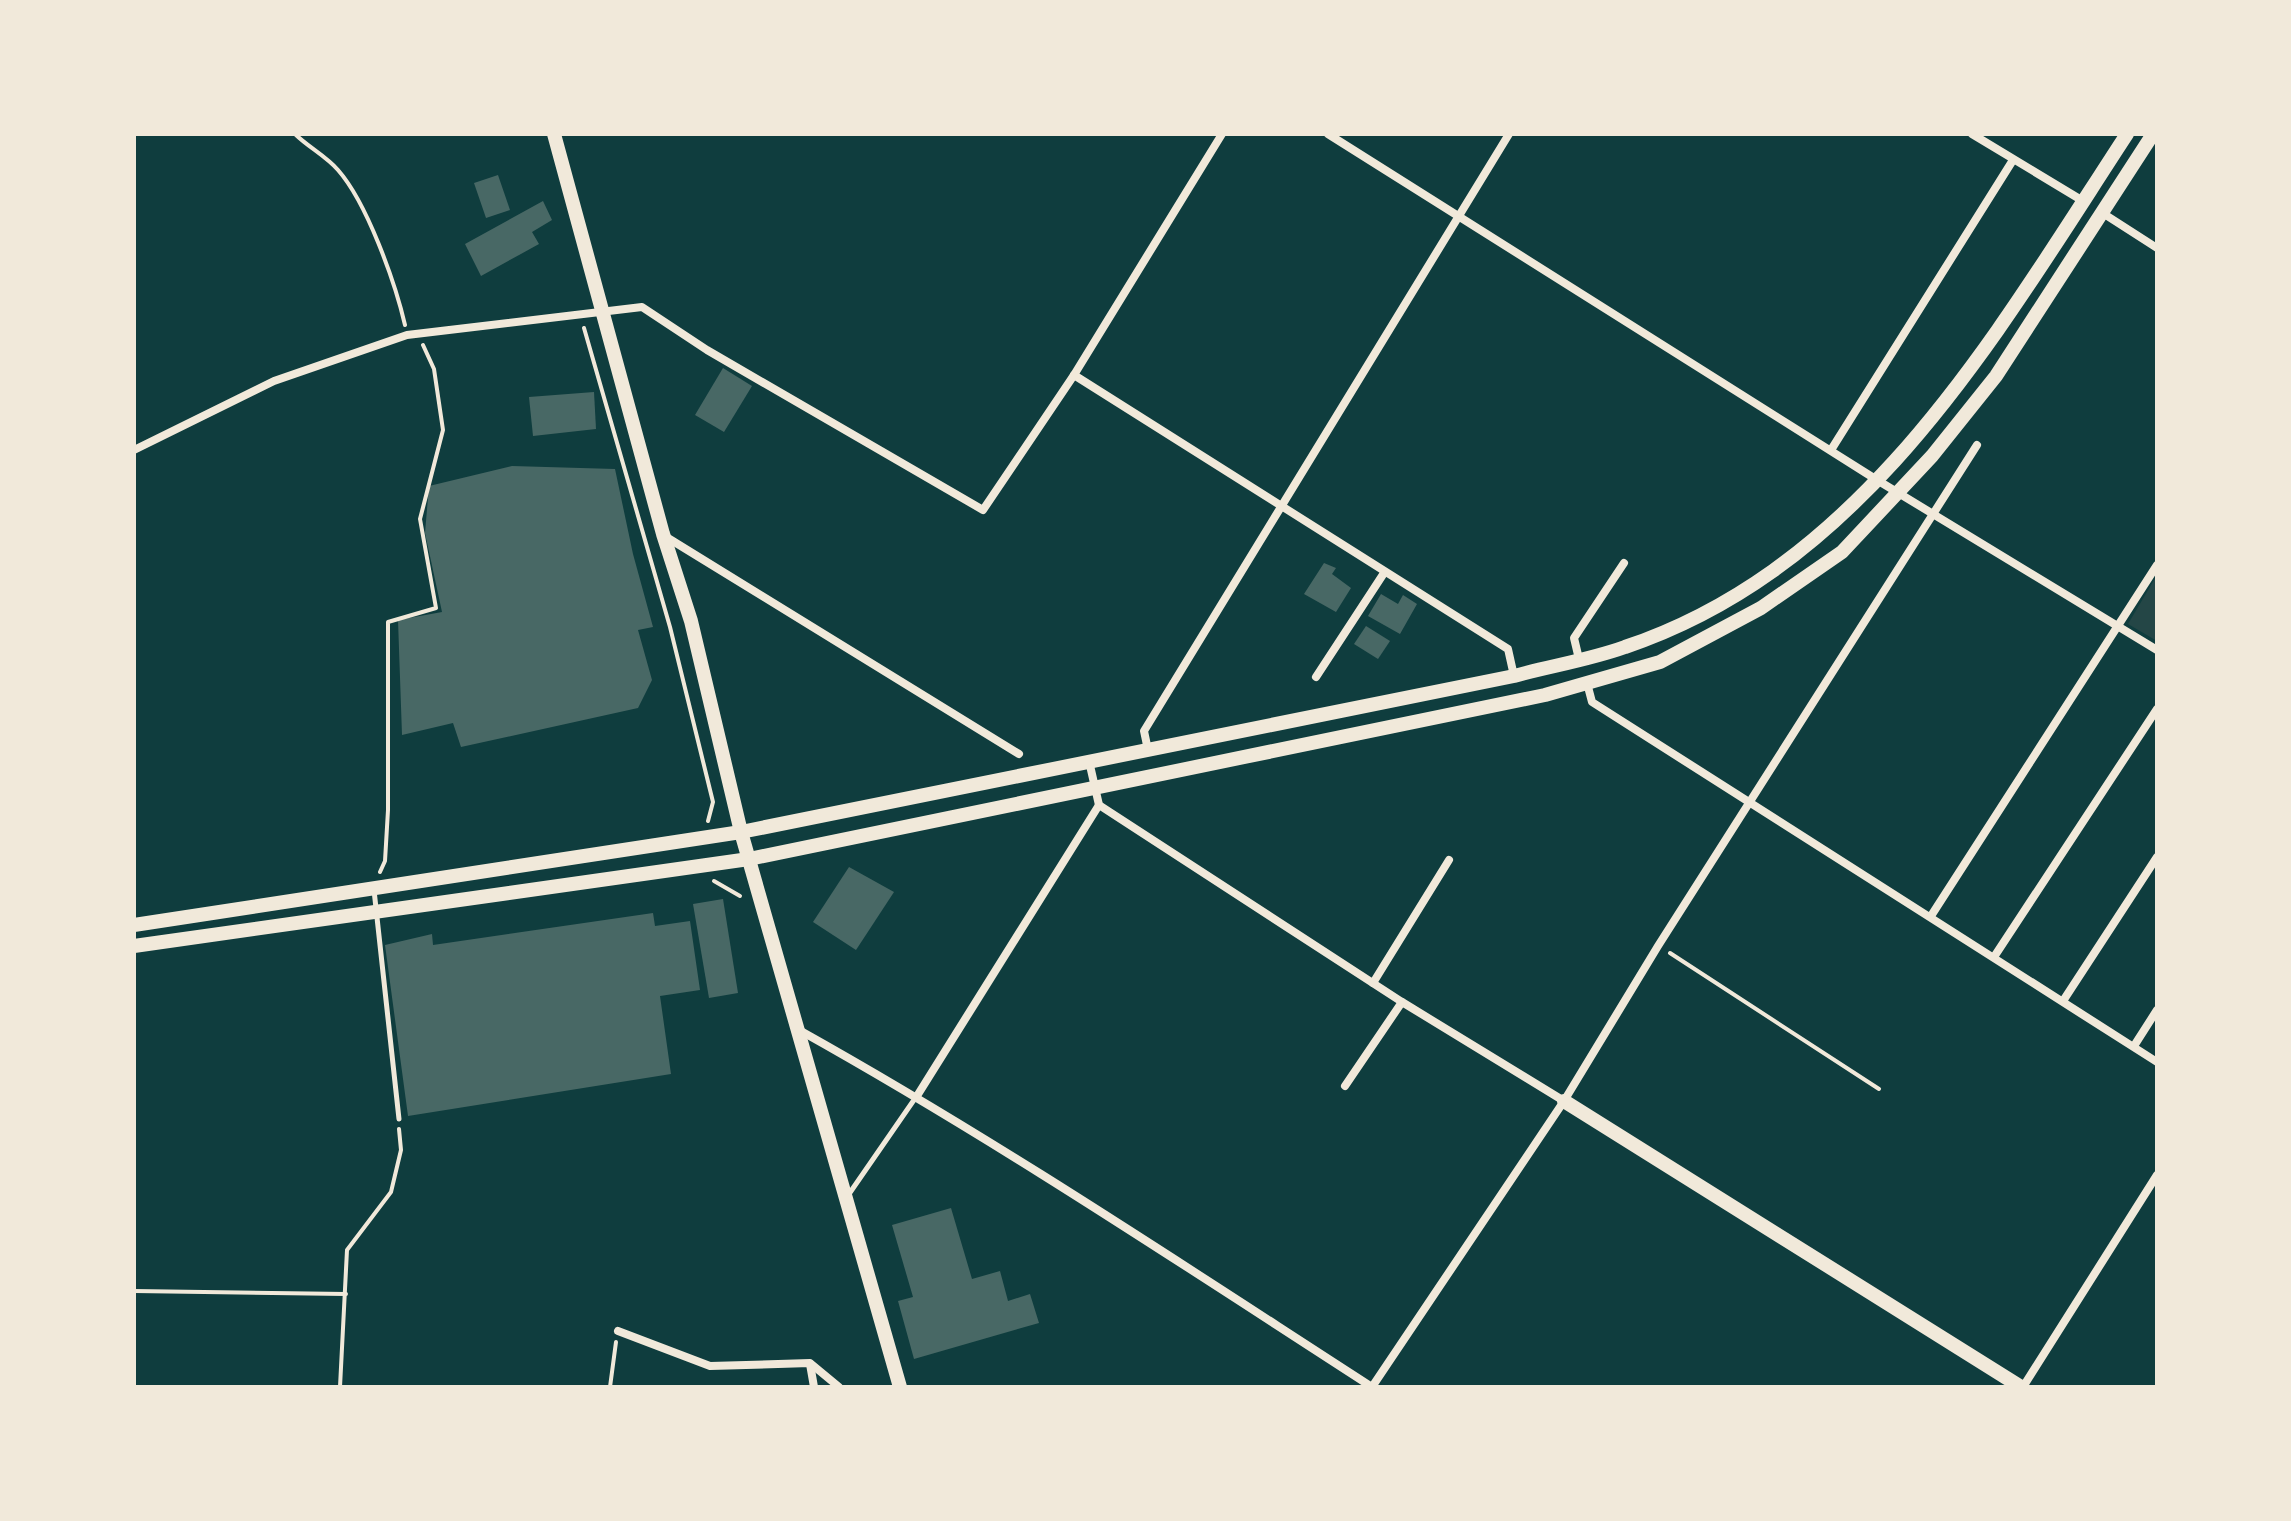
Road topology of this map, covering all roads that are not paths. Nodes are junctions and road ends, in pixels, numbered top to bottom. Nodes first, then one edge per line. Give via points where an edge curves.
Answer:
1 (554, 134) edge
2 (1222, 134) edge
3 (1328, 134) edge
4 (1509, 134) edge
5 (1972, 134) edge
6 (2127, 134) edge
7 (2153, 134) edge
8 (2013, 160) junction
9 (2083, 201) junction
10 (2101, 212) junction
11 (1457, 217) junction
12 (2157, 248) edge
13 (602, 310) junction
14 (1074, 375) junction
15 (1977, 445) dead end
16 (134, 450) edge
17 (1831, 450) junction
18 (1877, 480) junction
19 (1898, 493) junction
20 (1282, 508) junction
21 (1935, 514) junction
22 (663, 534) junction
23 (1624, 563) dead end
24 (2157, 565) edge
25 (1384, 573) junction
26 (2117, 626) junction
27 (2157, 650) edge
28 (1579, 659) junction
29 (1514, 676) junction
30 (1316, 677) dead end
31 (1587, 683) junction
32 (2157, 709) edge
33 (1148, 750) junction
34 (1019, 754) dead end
35 (1089, 761) junction
36 (1095, 788) junction
37 (1750, 802) junction
38 (1099, 805) junction
39 (741, 832) junction
40 (2157, 857) edge
41 (749, 859) junction
42 (1449, 860) dead end
43 (370, 883) junction
44 (377, 912) junction
45 (1931, 916) junction
46 (134, 925) edge
47 (134, 946) edge
48 (1994, 957) junction
49 (1373, 983) junction
50 (2063, 1001) junction
51 (1402, 1002) junction
52 (2157, 1010) edge
53 (797, 1029) junction
54 (2134, 1046) junction
55 (2157, 1062) edge
56 (1345, 1086) dead end
57 (917, 1096) junction
58 (1564, 1101) junction
59 (399, 1119) road end
60 (2157, 1175) edge
61 (845, 1199) junction
62 (618, 1331) road end
63 (810, 1363) junction
64 (814, 1387) edge
65 (839, 1387) edge
66 (900, 1387) edge
67 (1372, 1387) edge
68 (2022, 1387) edge

1 - 13 street
2 - 14 street
3 - 11 street
4 - 11 street
5 - 8 street
6 - 9 street
7 - 10 street
8 - 9 street
8 - 17 street
9 - 18 street via 1974,366
10 - 12 street
10 - 19 street via 1996,376
11 - 17 street
11 - 20 street
13 - 14 street via 642,307 983,510
13 - 16 street via 407,335 274,381
13 - 22 street
14 - 20 street
15 - 21 street
17 - 18 street
18 - 19 street
18 - 28 street via 1800,554 1715,607 1626,647
19 - 21 street
19 - 31 street via 1842,552 1761,608 1660,662
20 - 25 street
20 - 33 street via 1144,731
21 - 26 street
21 - 37 street
22 - 34 street
22 - 39 street via 691,621
23 - 28 street via 1574,638
24 - 26 street
25 - 29 street via 1508,649
25 - 30 street
26 - 27 street
26 - 45 street
28 - 29 street
29 - 33 street
31 - 36 street
31 - 37 street via 1592,702
32 - 48 street
33 - 35 street
35 - 36 street
35 - 39 street
36 - 38 street
36 - 41 street
37 - 45 street
37 - 58 street
38 - 49 street
38 - 57 street
39 - 41 street
39 - 43 street
40 - 50 street
41 - 44 street
41 - 53 street
42 - 49 street
43 - 44 lane
43 - 46 street
44 - 47 street
44 - 59 lane
45 - 48 street
48 - 50 street
49 - 51 street
50 - 54 street
51 - 56 street
51 - 58 street
52 - 54 street
53 - 57 street
53 - 61 street
54 - 55 street
57 - 61 lane
57 - 67 street
58 - 67 street
58 - 68 street
60 - 68 street
61 - 66 street
62 - 63 street via 710,1366
63 - 64 street
63 - 65 street

